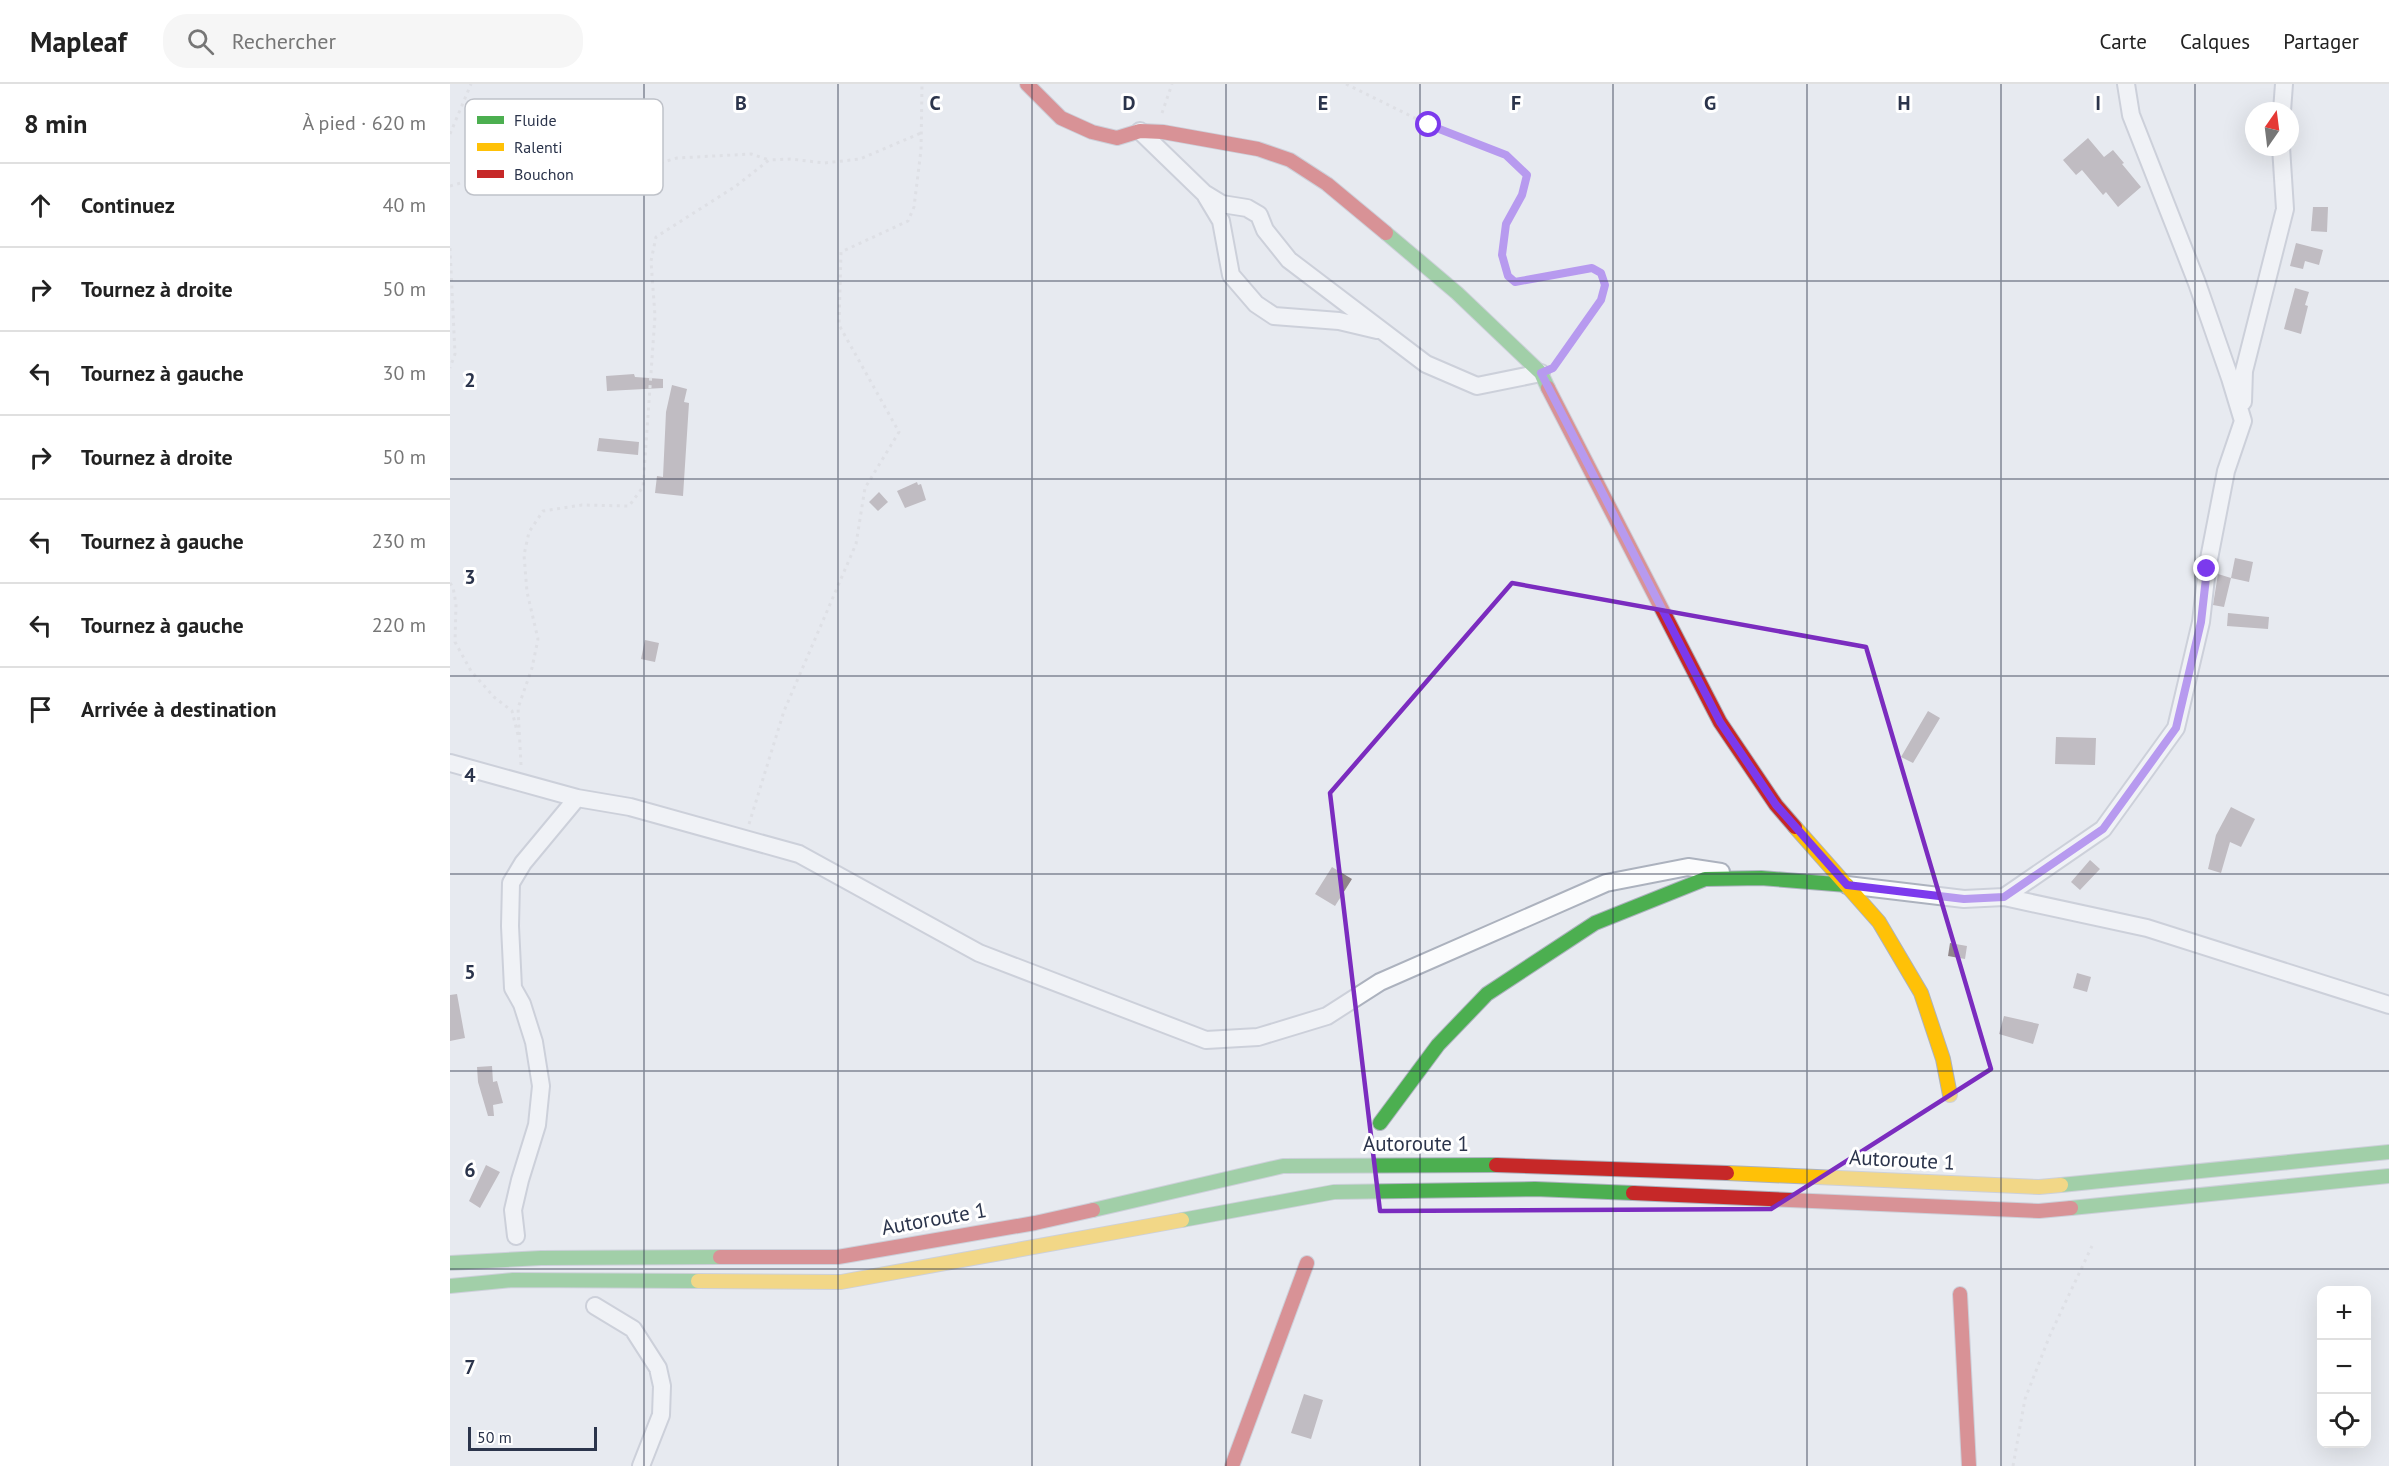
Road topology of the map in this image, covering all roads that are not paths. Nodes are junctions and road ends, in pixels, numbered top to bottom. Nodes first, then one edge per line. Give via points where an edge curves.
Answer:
1 (1027, 84) edge
2 (2126, 84) edge
3 (2284, 84) edge
4 (2283, 102) edge
5 (1148, 131) junction
6 (2282, 156) edge
7 (1204, 193) junction
8 (1382, 331) junction
9 (1541, 373) junction
10 (2243, 421) junction
11 (450, 763) edge
12 (578, 798) junction
13 (1761, 878) junction
14 (1847, 885) junction
15 (2004, 897) junction
16 (2389, 1005) edge
17 (1950, 1095) dead end
18 (1380, 1123) dead end
19 (2389, 1152) edge
20 (2389, 1176) edge
21 (516, 1236) dead end
22 (450, 1263) edge
23 (1307, 1263) dead end
24 (450, 1286) edge
25 (1960, 1294) dead end
26 (595, 1306) dead end
27 (641, 1466) edge
28 (1232, 1466) edge
29 (1970, 1466) edge

1 - 5 main road via 1061,118 1092,132 1117,138
2 - 10 street via 2131,115 2197,283
3 - 4 street
5 - 7 street
5 - 9 main road via 1240,145 1290,160 1327,184 1410,252
6 - 10 street via 2285,209 2244,371
7 - 8 street via 1222,204 1246,208 1259,215 1264,230 1290,260
7 - 8 street via 1221,221 1231,275 1256,304 1274,315 1339,321
8 - 9 street via 1426,364 1477,386
9 - 14 main road via 1720,722 1776,805
10 - 15 street via 2226,471 2201,622 2176,728 2103,829
11 - 12 street
12 - 13 street via 630,807 800,854 979,954 1206,1040 1257,1037 1327,1016 1380,982 1605,883 1688,867
12 - 21 street via 511,883 513,988 534,1042 541,1086 537,1125 513,1210
13 - 14 main road
13 - 18 main road via 1705,879 1595,923 1544,955 1487,994 1438,1045
14 - 15 street via 1964,899
14 - 17 main road via 1879,922 1921,993 1943,1059
15 - 16 street via 2146,928
19 - 22 main road, Autoroute 1 via 2039,1187 1536,1164 1283,1166 1035,1223 838,1257 541,1258
20 - 24 main road via 2039,1211 1535,1189 1334,1192 841,1282 513,1280
23 - 28 main road
25 - 29 main road
26 - 27 street via 633,1329 658,1368 661,1415

